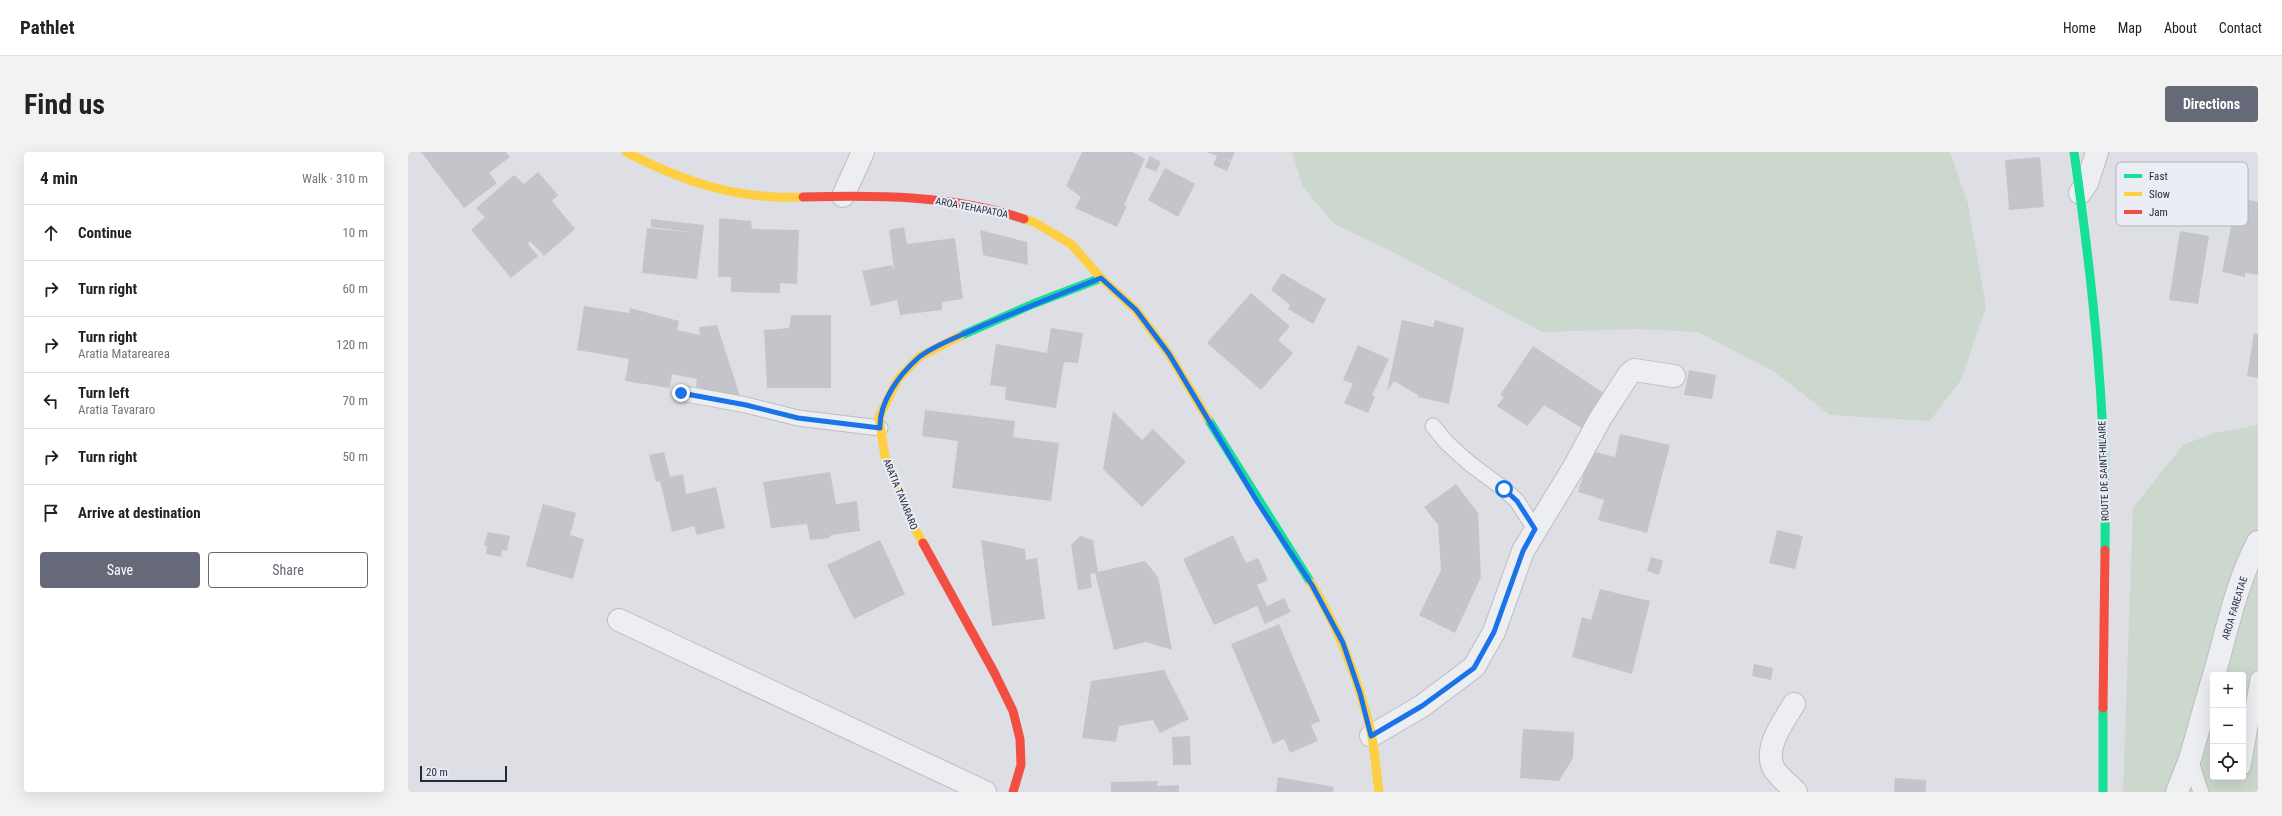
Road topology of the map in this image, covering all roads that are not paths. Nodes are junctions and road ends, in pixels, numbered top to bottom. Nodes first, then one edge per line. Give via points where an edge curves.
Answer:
1 (626, 152) edge
2 (862, 152) edge
3 (2074, 152) edge
4 (2097, 152) edge
5 (2080, 193) junction
6 (843, 196) junction
7 (1101, 278) junction
8 (1674, 376) dead end
9 (681, 393) dead end
10 (1433, 426) dead end
11 (880, 428) junction
12 (1535, 529) junction
13 (2258, 542) edge
14 (619, 620) dead end
15 (2214, 672) edge
16 (2258, 679) edge
17 (2210, 687) edge
18 (1794, 704) dead end
19 (1371, 736) junction
20 (2246, 749) edge
21 (2190, 760) junction
22 (984, 792) edge
23 (1013, 792) edge
24 (1379, 792) edge
25 (1796, 792) edge
26 (2102, 792) edge
27 (2177, 792) edge
28 (2201, 792) edge

1 - 6 main road, AROA TEHAPATOA via 665,172 727,192 785,198
2 - 6 street
3 - 5 main road, ROUTE DE SAINT-HILAIRE
4 - 5 street via 2087,183
5 - 26 main road, ROUTE DE SAINT-HILAIRE via 2096,334 2104,444 2106,556
6 - 7 main road, AROA TEHAPATOA via 949,201 1002,211 1034,222 1071,244
7 - 11 main road, ARATIA TAVARARO via 959,336 919,357 898,379 879,417
7 - 19 main road, AROA TEHAPATOA via 1136,310 1169,354 1258,503 1312,585 1343,643
8 - 12 street via 1634,370 1629,374
9 - 11 lane via 798,418
10 - 12 lane via 1469,463 1517,501
11 - 23 main road, ARATIA TAVARARO via 885,457 912,522 1013,711 1020,739 1021,765
12 - 19 street via 1523,551 1494,632 1474,668 1422,706
13 - 15 street, AROA FAREATAE via 2233,607
14 - 22 street
16 - 20 lane
17 - 21 street, AROA FAREATAE
18 - 25 street via 1777,733 1771,751 1773,767
19 - 24 main road, AROA TEHAPATOA
21 - 27 street, AROA FAREATAE
21 - 28 lane

